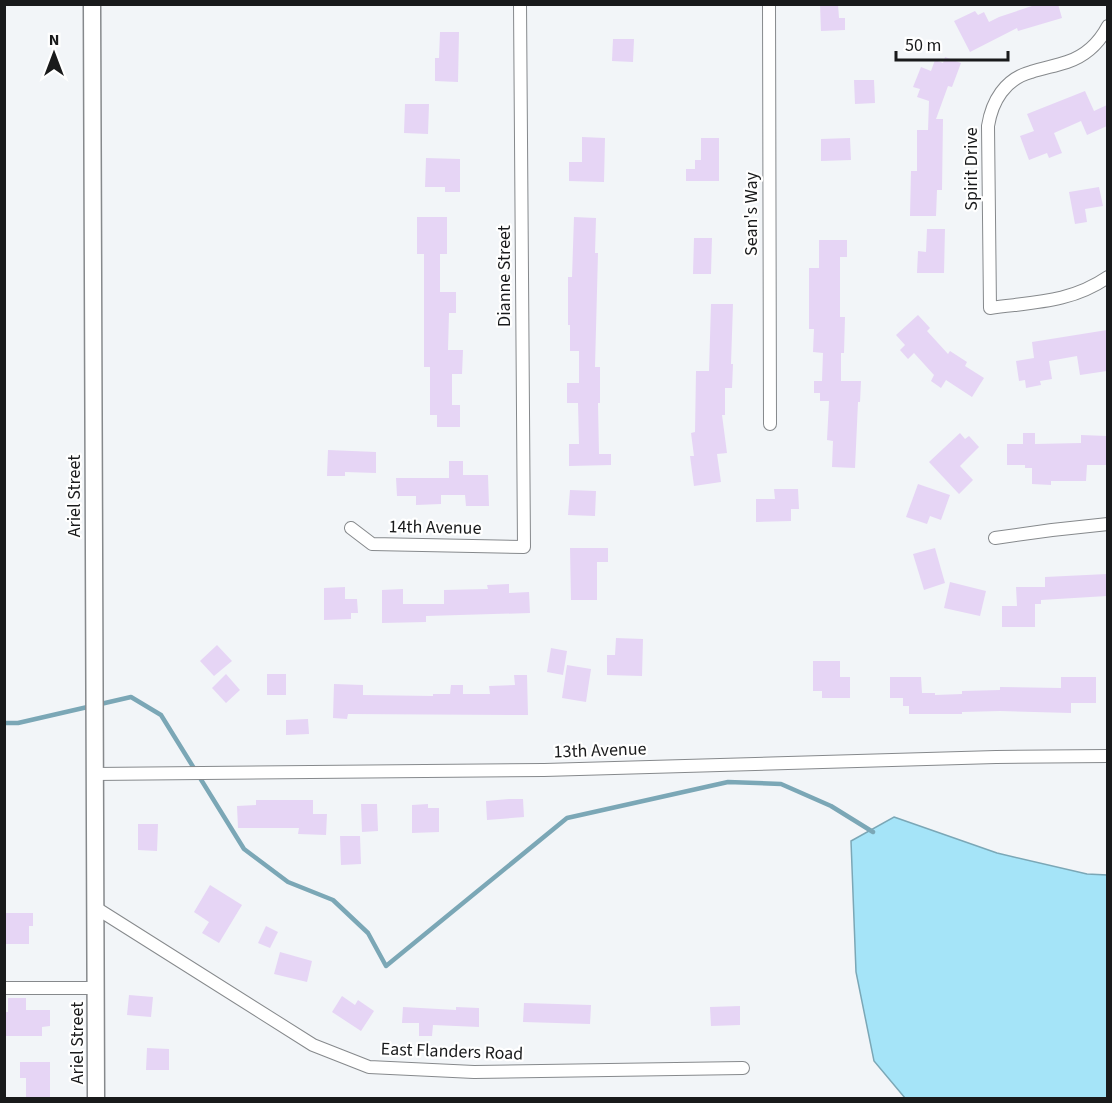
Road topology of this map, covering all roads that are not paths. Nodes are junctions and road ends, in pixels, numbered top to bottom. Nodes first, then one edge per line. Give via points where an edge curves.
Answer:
1 (92, 4) edge
2 (520, 4) edge
3 (769, 4) edge
4 (1107, 26) edge
5 (1107, 277) edge
6 (770, 424) dead end
7 (1107, 524) edge
8 (351, 528) dead end
9 (995, 538) dead end
10 (524, 547) joint
11 (1107, 756) edge
12 (94, 774) junction
13 (96, 908) junction
14 (4, 988) edge
15 (96, 988) junction
16 (743, 1068) dead end
17 (96, 1098) edge

1 - 12 street, Ariel Street
2 - 10 street, Dianne Street
3 - 6 street, Sean's Way
4 - 5 street, Spirit Drive via 1097,43 1084,53 1013,80 993,105 988,126 990,308 1066,297
7 - 9 street
8 - 10 street, 14th Avenue via 372,544
11 - 12 street, 13th Avenue via 544,770
12 - 13 street, Ariel Street
13 - 15 street, Ariel Street
13 - 16 street, East Flanders Road via 313,1045 369,1067 474,1072
14 - 15 street, Ariel Street
15 - 17 street, Ariel Street

